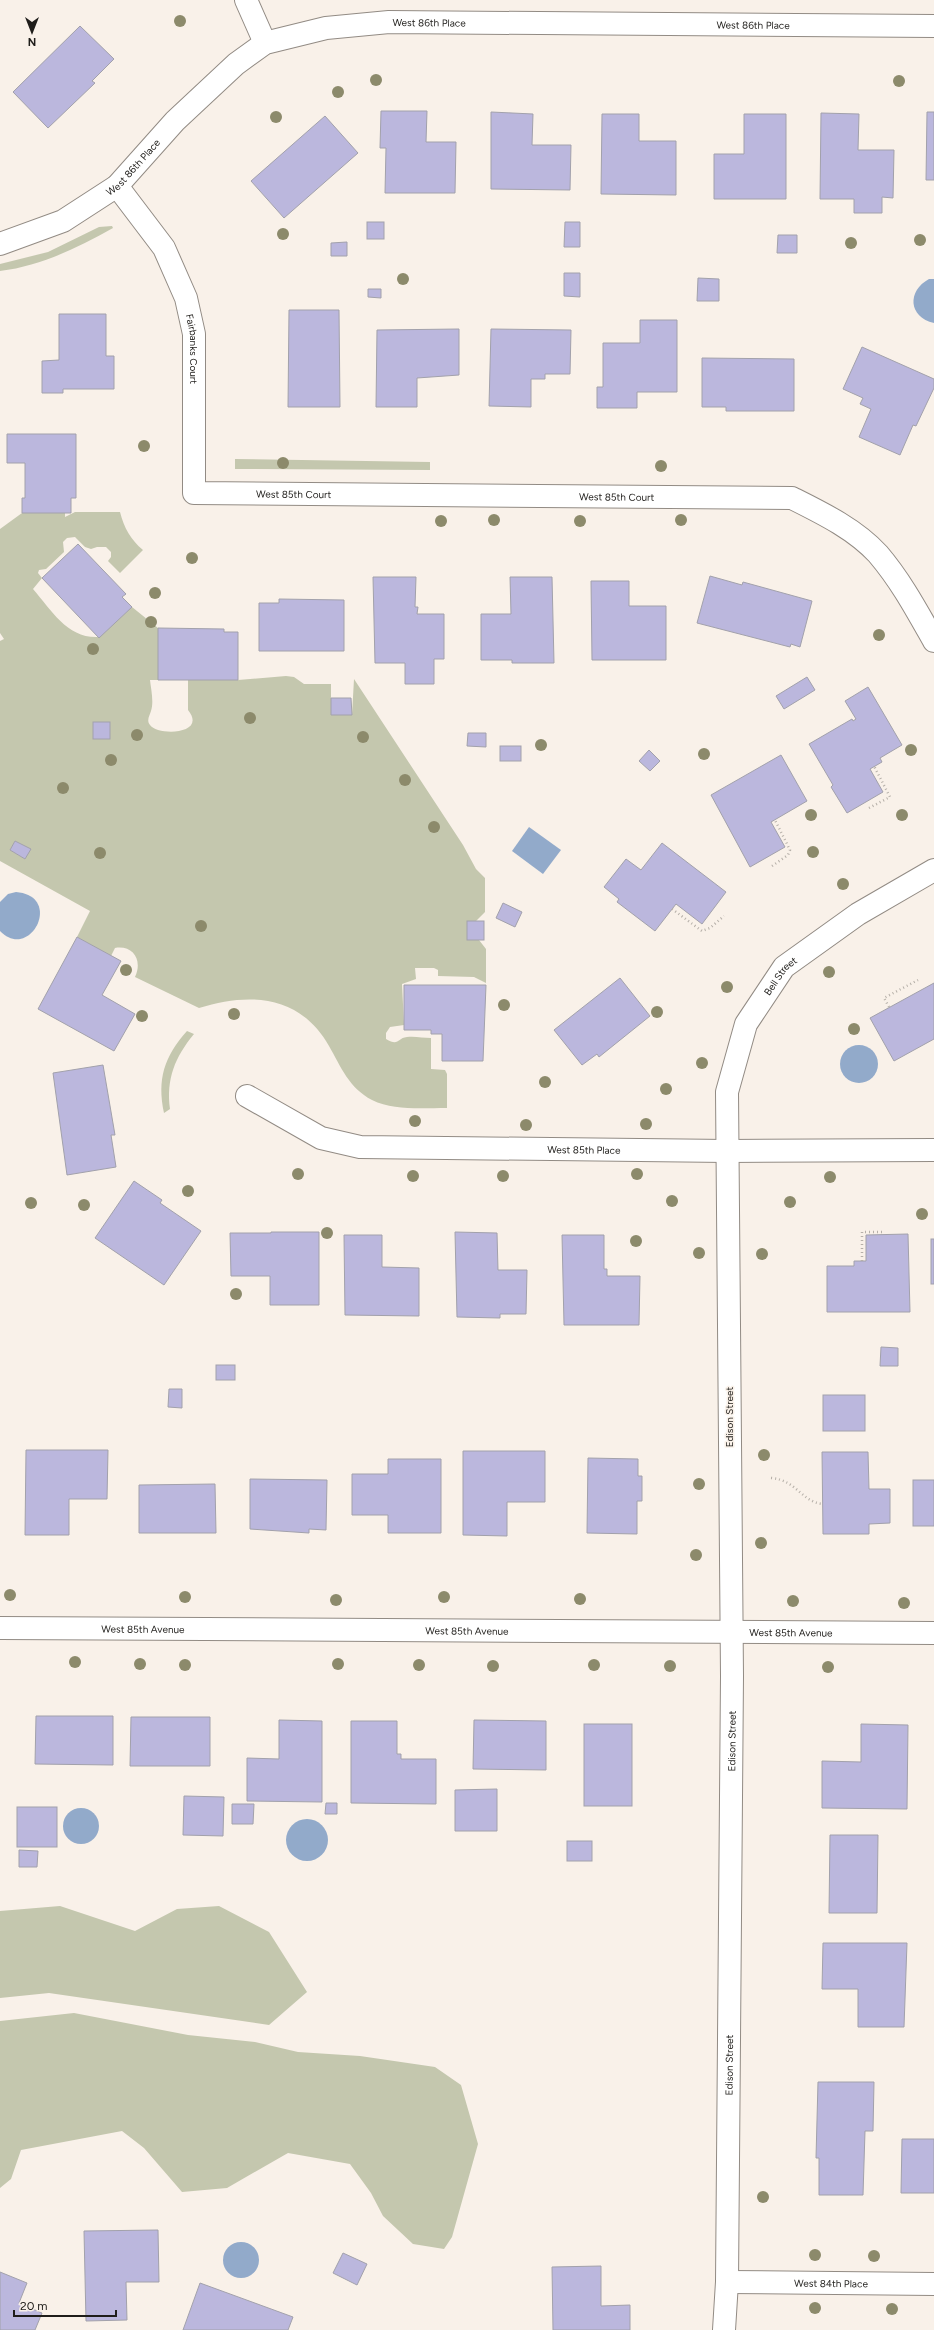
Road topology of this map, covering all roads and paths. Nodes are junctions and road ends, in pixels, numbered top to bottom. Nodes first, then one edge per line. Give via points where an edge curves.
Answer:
1 (246, 0) edge
2 (934, 26) edge
3 (266, 43) junction
4 (116, 186) junction
5 (0, 244) edge
6 (235, 494) joint
7 (934, 641) edge
8 (874, 766) dead end
9 (869, 808) dead end
10 (775, 820) dead end
11 (772, 866) dead end
12 (934, 870) edge
13 (672, 909) dead end
14 (724, 916) dead end
15 (918, 980) dead end
16 (890, 1007) dead end
17 (247, 1096) dead end
18 (934, 1150) edge
19 (727, 1151) junction
20 (885, 1232) dead end
21 (862, 1261) dead end
22 (771, 1478) dead end
23 (823, 1504) dead end
24 (0, 1628) edge
25 (731, 1632) junction
26 (934, 1633) edge
27 (727, 2282) junction
28 (934, 2284) edge
29 (724, 2330) edge

1 - 3 street
2 - 3 street, West 86th Place via 389,22 326,28
3 - 4 street, West 86th Place via 236,64 175,121
4 - 5 street, West 86th Place via 64,221
4 - 6 street, Fairbanks Court via 164,248 186,298 194,334 194,493
6 - 7 street, West 85th Court via 792,498 839,523 877,553 901,584
8 - 9 path via 890,797
10 - 11 path via 790,850 788,855
12 - 19 street, Bell Street via 858,914 784,967 746,1024 727,1092
13 - 14 path via 702,931 710,928
15 - 16 path via 884,998
17 - 19 street, West 85th Place via 321,1138 360,1147
18 - 19 street, West 85th Place
19 - 25 street, Edison Street
20 - 21 path via 862,1232
22 - 23 path via 786,1481 810,1500
24 - 25 street, West 85th Avenue
25 - 26 street, West 85th Avenue
25 - 27 street, Edison Street
27 - 28 street, West 84th Place
27 - 29 street, Edison Street

